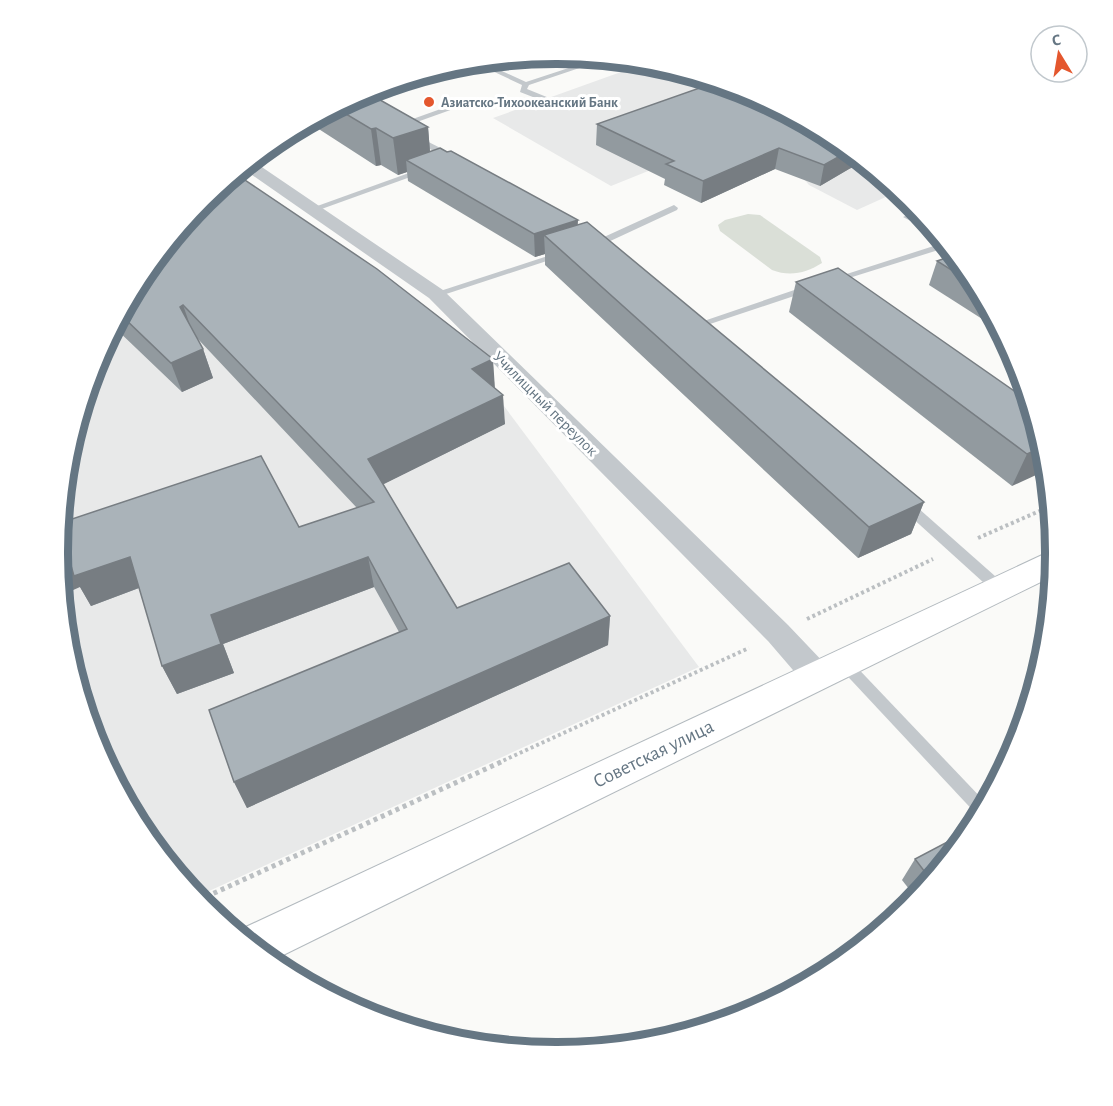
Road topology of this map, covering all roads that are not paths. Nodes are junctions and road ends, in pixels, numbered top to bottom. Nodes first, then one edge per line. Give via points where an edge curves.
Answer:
1 (581, 66) edge
2 (493, 69) edge
3 (526, 84) junction
4 (466, 104) dead end
5 (556, 104) dead end
6 (445, 164) edge
7 (434, 168) edge
8 (255, 169) edge
9 (674, 208) dead end
10 (313, 209) junction
11 (582, 229) edge
12 (938, 248) edge
13 (570, 251) edge
14 (436, 294) junction
15 (700, 324) edge
16 (894, 494) edge
17 (1045, 566) edge
18 (999, 588) junction
19 (829, 668) junction
20 (976, 804) edge
21 (260, 942) edge

1 - 3 lane
2 - 3 lane
3 - 5 lane via 524,90
4 - 6 lane via 396,126 456,160
7 - 10 lane
8 - 10 street, Училищный переулок
9 - 11 lane via 602,244
10 - 14 street, Училищный переулок
12 - 15 lane via 844,282
13 - 14 lane
14 - 19 street, Училищный переулок via 778,633
16 - 18 lane
17 - 18 street, Советская улица
18 - 19 street, Советская улица
19 - 20 lane
19 - 21 street, Советская улица

